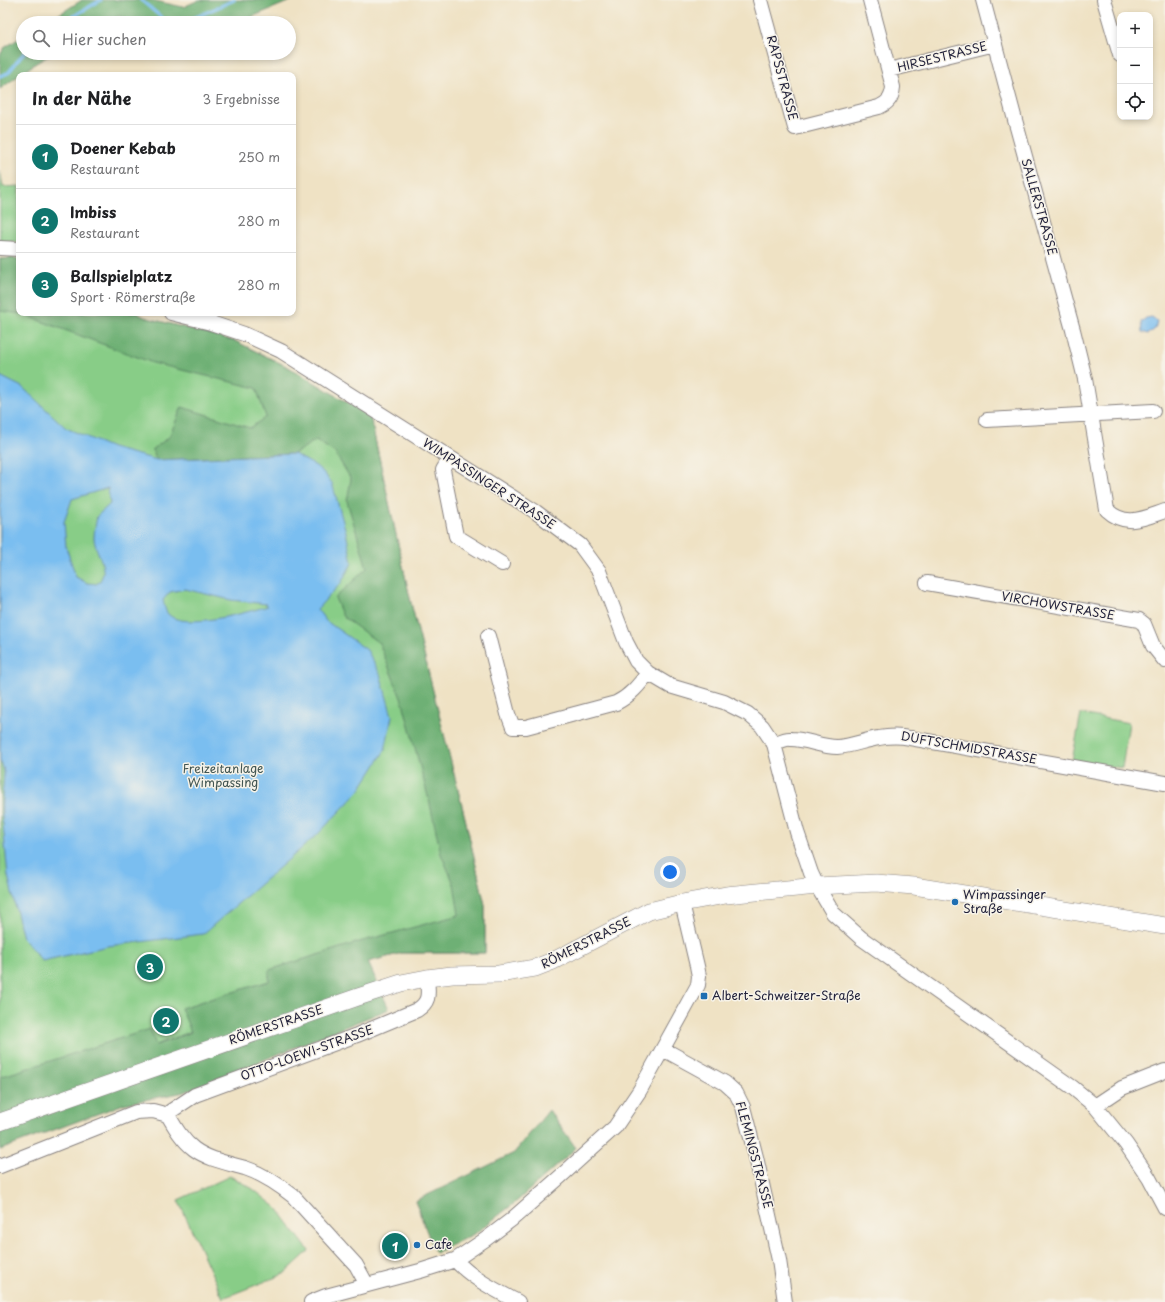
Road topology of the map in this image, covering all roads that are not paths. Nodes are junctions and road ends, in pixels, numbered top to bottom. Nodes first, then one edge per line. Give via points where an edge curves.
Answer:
1 (760, 0) edge
2 (870, 0) edge
3 (983, 0) edge
4 (1104, 0) edge
5 (995, 44) junction
6 (1118, 48) edge
7 (889, 70) junction
8 (891, 98) joint
9 (0, 248) edge
10 (16, 249) edge
11 (183, 316) edge
12 (1152, 411) dead end
13 (1091, 415) junction
14 (987, 420) dead end
15 (450, 458) junction
16 (1165, 511) edge
17 (502, 564) dead end
18 (927, 583) dead end
19 (488, 636) dead end
20 (1165, 661) edge
21 (648, 673) junction
22 (774, 744) junction
23 (1165, 783) edge
24 (817, 886) junction
25 (682, 903) junction
26 (1165, 926) edge
27 (427, 978) junction
28 (663, 1049) junction
29 (1165, 1071) edge
30 (1095, 1106) junction
31 (168, 1115) junction
32 (0, 1122) edge
33 (0, 1166) edge
34 (1165, 1208) edge
35 (455, 1260) junction
36 (367, 1285) junction
37 (312, 1302) edge
38 (518, 1302) edge
39 (785, 1302) edge

1 - 8 street, RAPSSTRASSE via 795,128 879,107
2 - 7 street, HIRSESTRASSE
3 - 5 street, SALLERSTRASSE
4 - 6 street
5 - 7 street, HIRSESTRASSE
5 - 13 street, SALLERSTRASSE via 1073,330
7 - 8 street, HIRSESTRASSE via 893,88
9 - 10 street
11 - 15 street, WIMPASSINGER STRASSE via 244,334 281,351
12 - 13 street
13 - 14 street
13 - 16 street, SALLERSTRASSE via 1107,510 1113,516 1126,521
15 - 17 street via 443,470 456,536
15 - 21 street, WIMPASSINGER STRASSE via 536,512 580,545 599,571 626,642 636,661
18 - 20 street, VIRCHOWSTRASSE via 1139,620 1144,624 1153,646
19 - 21 street via 508,714 514,727 526,727 616,703 631,693
21 - 22 street, WIMPASSINGER STRASSE via 670,686 724,702 748,714 762,726
22 - 23 street, DUFTSCHMIDSTRASSE via 790,738 836,747 895,736
22 - 24 street, WIMPASSINGER STRASSE via 797,832
24 - 25 main road, RÖMERSTRASSE via 726,895
24 - 26 main road, RÖMERSTRASSE via 876,883 914,886
24 - 30 street, WIMPASSINGER STRASSE via 833,913 861,938
25 - 27 main road, RÖMERSTRASSE via 649,911 535,968 499,974
25 - 28 street via 699,976 698,985
27 - 31 street, OTTO-LOEWI-STRASSE via 428,996 423,1006 417,1010 357,1035 195,1094
27 - 32 main road, RÖMERSTRASSE via 401,983 358,997
28 - 35 street via 615,1127 511,1220
28 - 39 street, FLEMINGSTRASSE via 725,1083 736,1093 743,1106 780,1260
29 - 30 street via 1122,1088
30 - 34 street, WIMPASSINGER STRASSE via 1126,1144
31 - 33 street via 153,1111 136,1112
31 - 36 street via 184,1140 201,1154 256,1173 293,1196 356,1265
35 - 36 street
35 - 38 street via 470,1275
36 - 37 street

